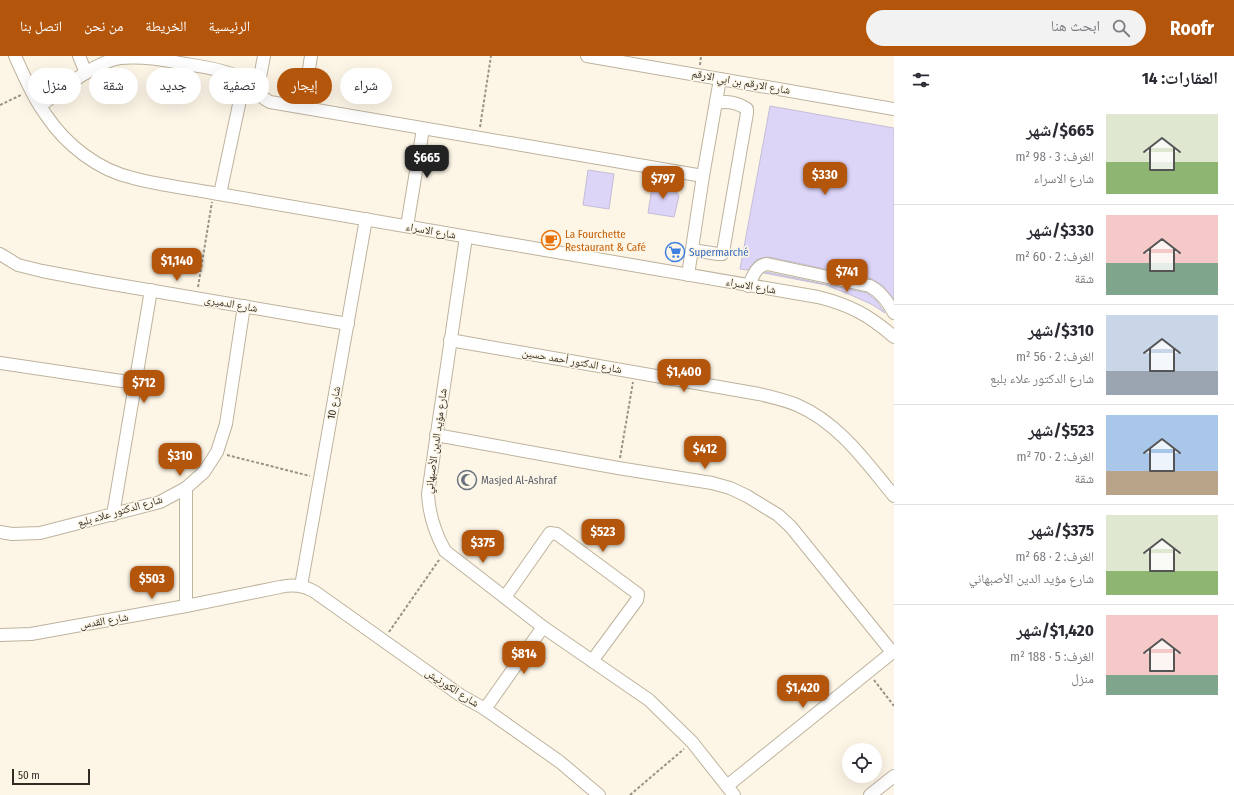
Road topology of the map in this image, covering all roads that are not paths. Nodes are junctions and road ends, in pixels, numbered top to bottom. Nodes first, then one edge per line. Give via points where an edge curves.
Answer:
1 (15, 56) edge
2 (79, 56) edge
3 (264, 56) edge
4 (311, 56) edge
5 (587, 56) edge
6 (209, 68) edge
7 (262, 68) edge
8 (86, 73) junction
9 (720, 79) junction
10 (269, 101) edge
11 (716, 103) junction
12 (239, 104) edge
13 (40, 106) junction
14 (303, 108) junction
15 (894, 109) edge
16 (422, 128) junction
17 (703, 176) junction
18 (217, 194) junction
19 (366, 219) junction
20 (407, 226) junction
21 (466, 236) junction
22 (692, 250) junction
23 (0, 254) edge
24 (688, 275) junction
25 (748, 286) junction
26 (151, 290) junction
27 (244, 306) junction
28 (894, 313) edge
29 (348, 324) junction
30 (894, 337) edge
31 (450, 340) junction
32 (0, 363) edge
33 (135, 383) junction
34 (436, 435) junction
35 (186, 488) junction
36 (894, 496) edge
37 (113, 515) junction
38 (0, 532) edge
39 (301, 586) junction
40 (505, 597) junction
41 (186, 606) junction
42 (543, 627) junction
43 (0, 635) edge
44 (893, 652) edge
45 (592, 661) junction
46 (485, 709) junction
47 (894, 776) edge
48 (731, 791) edge
49 (599, 795) edge
50 (870, 795) edge

1 - 13 street, شارع الاسراء
2 - 8 street
3 - 7 street
4 - 14 street
5 - 9 street, شارع الارقم بن ابي الارقم
6 - 8 street via 139,56 101,64
8 - 13 street
9 - 11 street
9 - 15 street, شارع الارقم بن ابي الارقم
10 - 14 street
11 - 17 street
11 - 22 street via 732,102 747,109 747,113 723,252 718,254
12 - 18 street
13 - 18 street, شارع الاسراء via 74,147 104,167 131,178
14 - 16 street
16 - 17 street
16 - 20 street
17 - 22 street
18 - 19 street, شارع الاسراء
19 - 20 street, شارع الاسراء
19 - 29 street, شارع 10
20 - 21 street, شارع الاسراء
21 - 24 street, شارع الاسراء
21 - 31 street, شارع مؤيد الدين الأصبهاني
22 - 24 street
23 - 26 street, شارع الدميرى via 18,265 42,271
24 - 25 street, شارع الاسراء
25 - 28 street via 760,266 770,264 870,286 884,296
25 - 30 street, شارع الاسراء via 818,296 839,302 878,323
26 - 27 street, شارع الدميرى
26 - 33 street
27 - 29 street, شارع الدميرى
27 - 35 street, شارع الدكتور علاء بلبع via 226,424 217,452 204,472
29 - 39 street, شارع 10
31 - 34 street, شارع مؤيد الدين الأصبهاني
31 - 36 street, شارع الدكتور أحمد حسين via 784,400 813,414 849,442
32 - 33 street
33 - 37 street
34 - 40 street, شارع مؤيد الدين الأصبهاني via 428,494 429,509 437,537 445,551
34 - 44 street via 712,484 730,488 747,496 778,515 791,527
35 - 37 street, شارع الدكتور علاء بلبع via 160,502
35 - 41 street
37 - 38 street, شارع الدكتور علاء بلبع via 40,533
39 - 41 street, شارع القدس via 292,584
39 - 46 street, شارع الكورنيش via 315,592 460,695
40 - 42 street, شارع مؤيد الدين الأصبهاني
40 - 45 street via 550,533 556,534 638,594 637,600
41 - 43 street, شارع القدس via 31,634
42 - 45 street, شارع مؤيد الدين الأصبهاني
42 - 46 street
44 - 48 street
45 - 48 street, شارع مؤيد الدين الأصبهاني via 649,700 692,742
46 - 49 street, شارع الكورنيش via 560,762
47 - 50 street

